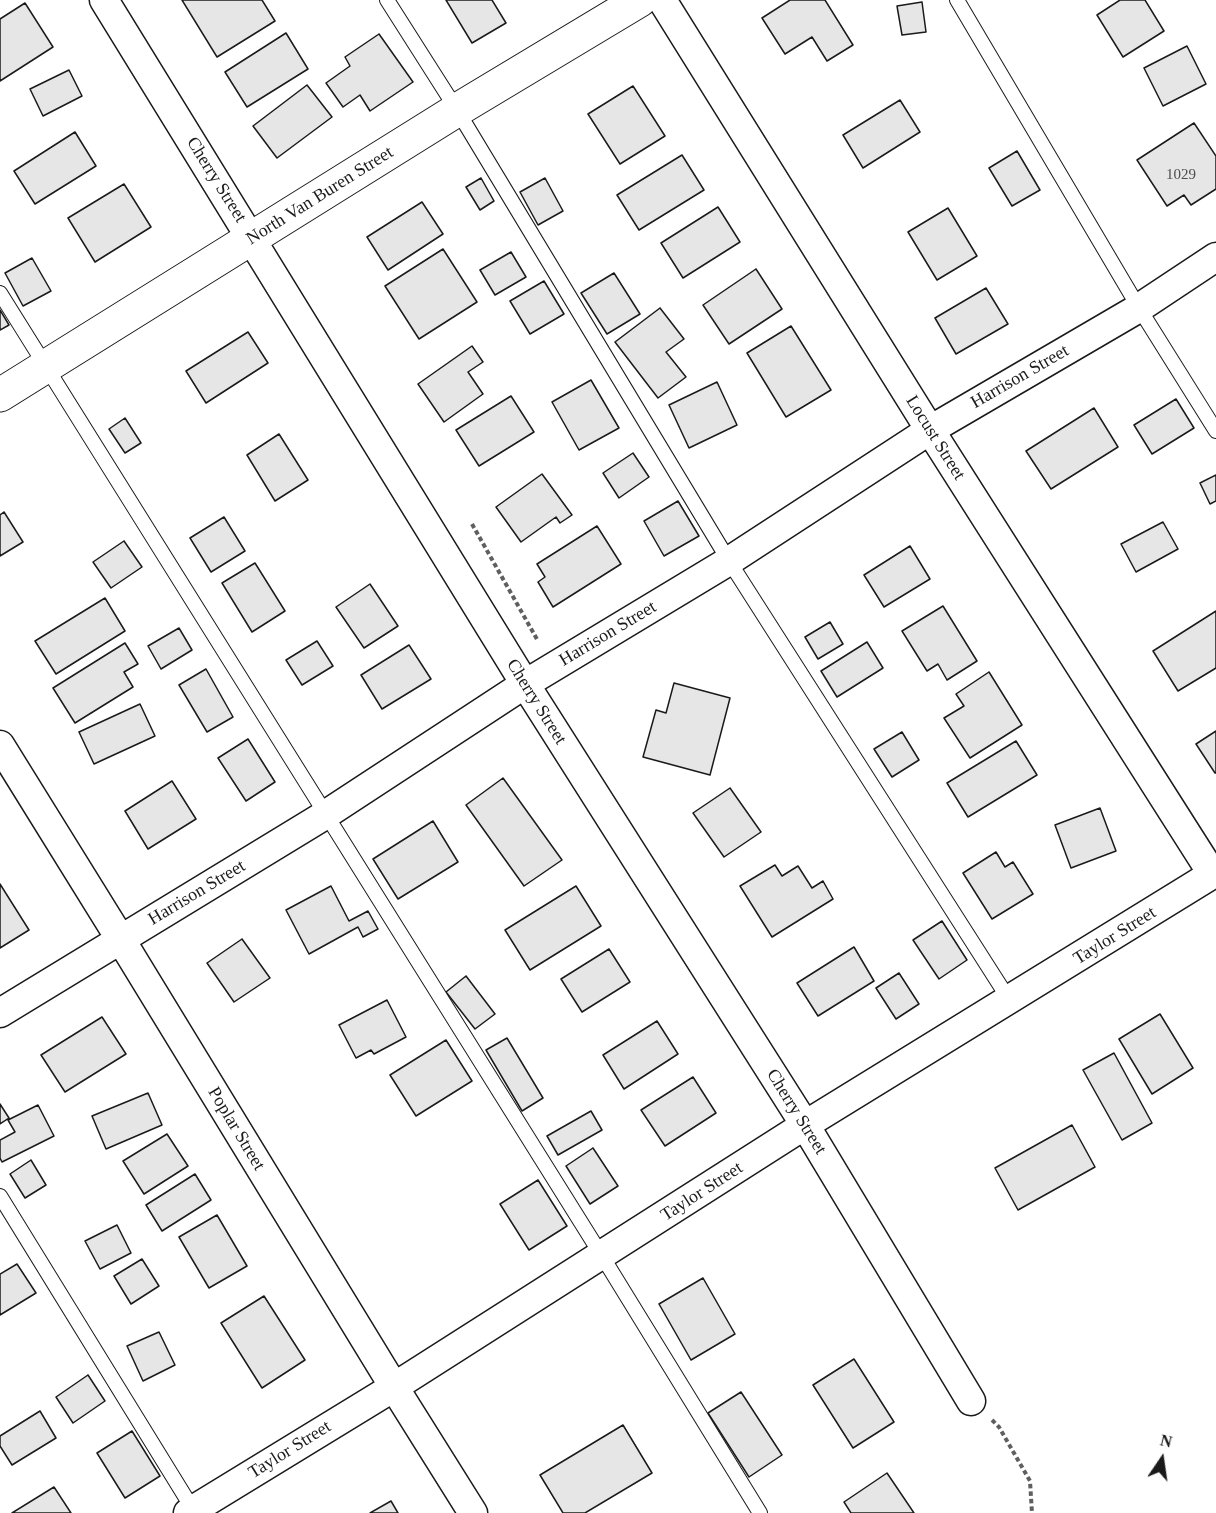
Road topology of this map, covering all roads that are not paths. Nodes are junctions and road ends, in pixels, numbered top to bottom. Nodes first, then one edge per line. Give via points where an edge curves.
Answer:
1 (104, 0) edge
2 (387, 0) edge
3 (640, 0) edge
4 (662, 0) edge
5 (957, 0) edge
6 (457, 110) junction
7 (252, 238) junction
8 (1216, 257) edge
9 (0, 293) edge
10 (1139, 308) junction
11 (45, 366) junction
12 (0, 395) edge
13 (930, 430) junction
14 (1216, 431) edge
15 (729, 561) junction
16 (525, 684) junction
17 (0, 745) edge
18 (325, 815) junction
19 (1214, 874) edge
20 (121, 940) junction
21 (1010, 1001) junction
22 (0, 1013) edge
23 (805, 1125) junction
24 (0, 1196) edge
25 (602, 1256) junction
26 (393, 1387) junction
27 (971, 1401) road end
28 (192, 1512) edge
29 (473, 1513) edge
30 (760, 1513) edge

1 - 7 street, Cherry Street
2 - 6 lane
3 - 6 street, North Van Buren Street
4 - 13 street, Locust Street
5 - 10 lane
6 - 7 street, North Van Buren Street
6 - 15 lane
7 - 11 street, North Van Buren Street
7 - 16 street, Cherry Street
8 - 10 street, Harrison Street
9 - 11 lane
10 - 13 street, Harrison Street
10 - 14 lane
11 - 12 street, North Van Buren Street
11 - 18 lane
13 - 15 street, Harrison Street
13 - 19 street, Locust Street
15 - 16 street, Harrison Street
15 - 21 lane
16 - 18 street, Harrison Street
16 - 23 street, Cherry Street
17 - 20 street, Poplar Street
18 - 20 street, Harrison Street
18 - 25 lane
19 - 21 street, Taylor Street
20 - 22 street, Harrison Street
20 - 26 street, Poplar Street
21 - 23 street, Taylor Street
23 - 25 street, Taylor Street
23 - 27 street, Cherry Street
24 - 28 lane
25 - 26 street, Taylor Street
25 - 30 lane
26 - 28 street, Taylor Street
26 - 29 street, Poplar Street

